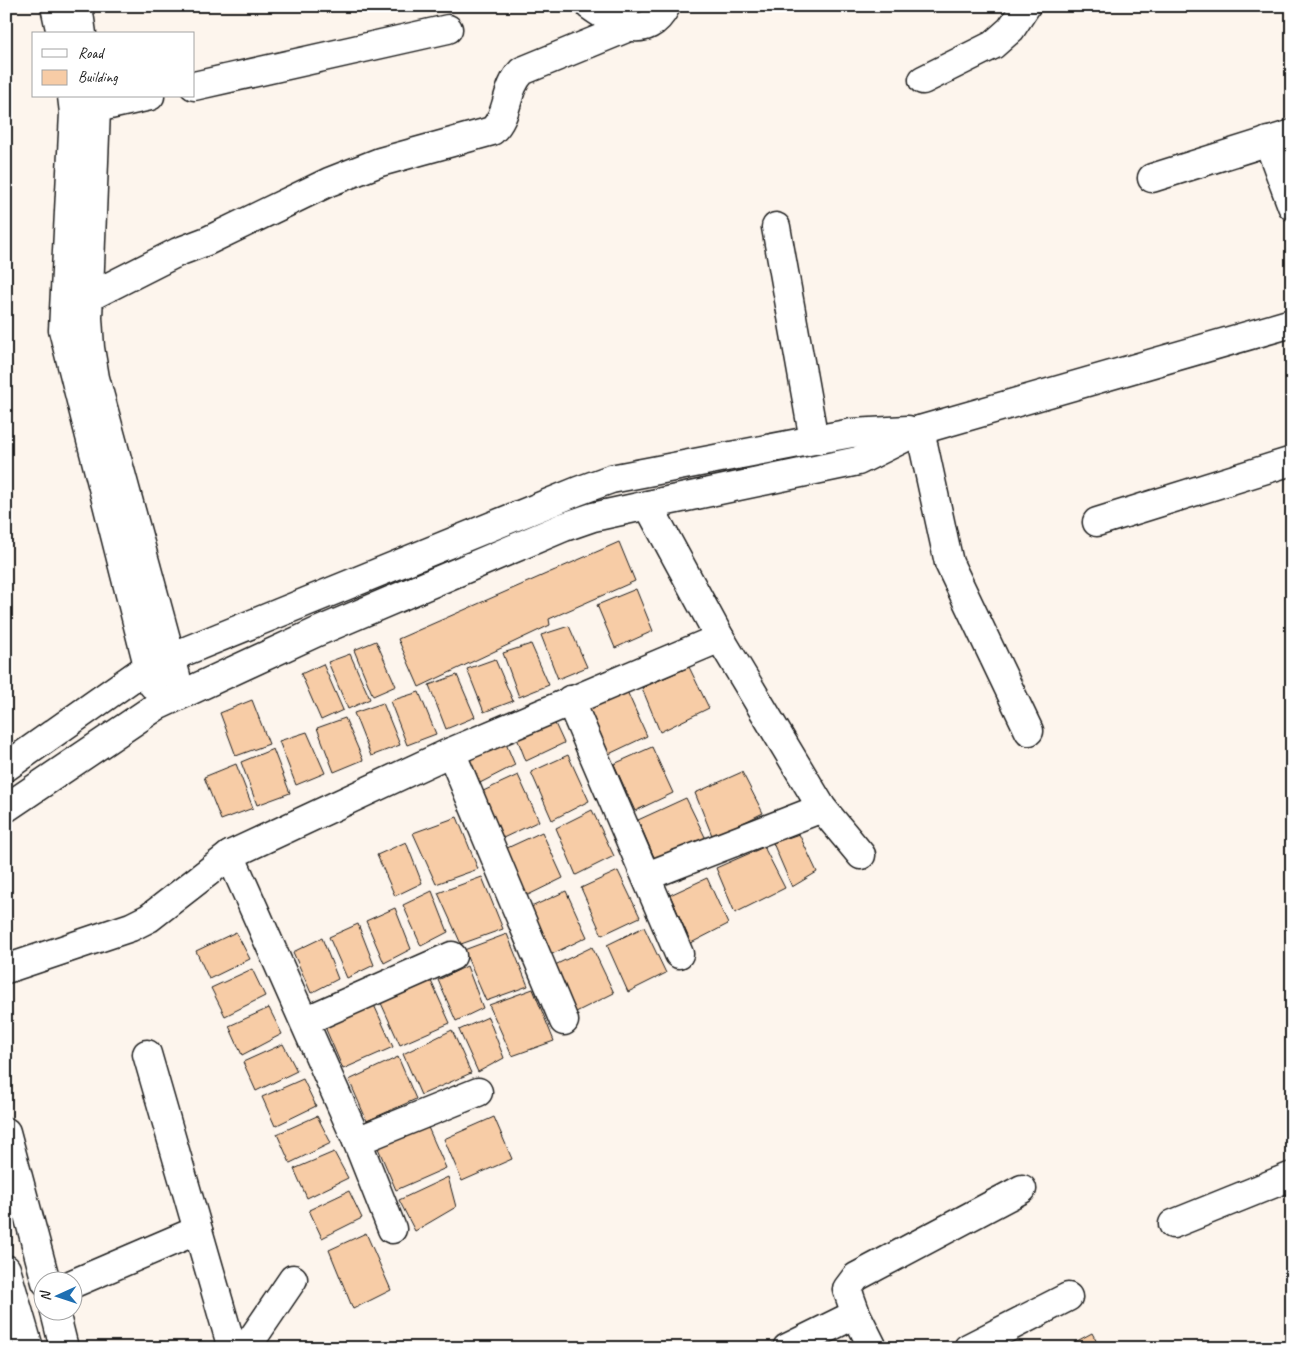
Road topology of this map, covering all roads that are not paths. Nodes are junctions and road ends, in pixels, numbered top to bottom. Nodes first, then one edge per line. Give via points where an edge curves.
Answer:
1 (56, 6) edge
2 (78, 6) edge
3 (590, 6) edge
4 (666, 6) edge
5 (1026, 6) edge
6 (629, 27) junction
7 (448, 29) dead end
8 (61, 32) edge
9 (82, 32) edge
10 (923, 80) dead end
11 (195, 86) edge
12 (134, 98) edge
13 (84, 104) edge
14 (1280, 137) edge
15 (1152, 178) dead end
16 (1292, 206) edge
17 (776, 227) dead end
18 (89, 296) junction
19 (1292, 323) edge
20 (920, 430) junction
21 (814, 440) junction
22 (1292, 460) edge
23 (648, 504) junction
24 (1097, 522) dead end
25 (720, 638) junction
26 (160, 662) junction
27 (181, 693) junction
28 (570, 700) junction
29 (157, 706) junction
30 (1029, 730) dead end
31 (451, 752) junction
32 (6, 767) edge
33 (6, 808) edge
34 (822, 808) junction
35 (230, 855) junction
36 (861, 855) dead end
37 (647, 876) junction
38 (679, 954) dead end
39 (452, 956) dead end
40 (6, 969) edge
41 (305, 1021) junction
42 (564, 1021) dead end
43 (147, 1054) dead end
44 (478, 1092) dead end
45 (6, 1132) edge
46 (357, 1141) junction
47 (1292, 1176) edge
48 (1022, 1189) dead end
49 (1173, 1224) dead end
50 (392, 1229) dead end
51 (198, 1230) junction
52 (6, 1269) edge
53 (43, 1272) edge
54 (293, 1279) dead end
55 (82, 1280) edge
56 (1068, 1297) dead end
57 (856, 1314) junction
58 (58, 1322) edge
59 (29, 1348) edge
60 (64, 1348) edge
61 (232, 1348) edge
62 (246, 1348) edge
63 (788, 1348) edge
64 (873, 1348) edge
65 (968, 1348) edge

1 - 8 street
2 - 9 street
3 - 6 street via 614,23
4 - 6 street via 659,19 646,26
5 - 10 street via 1011,29 993,45
6 - 18 street via 522,71 514,80 501,122 492,130 351,173
7 - 11 street
12 - 13 street
13 - 18 street
13 - 26 street via 63,330
14 - 15 street
14 - 16 street
17 - 21 street
18 - 26 street via 90,348 95,378
19 - 20 street
20 - 21 street via 852,433
20 - 23 street via 858,461
20 - 30 street via 949,563
21 - 26 street via 611,479
22 - 24 street
23 - 25 street
23 - 27 street via 593,517 545,535
25 - 28 street
25 - 34 street
26 - 27 street
26 - 29 street
26 - 32 street
27 - 29 street
28 - 31 street
28 - 37 street
29 - 33 street
31 - 35 street
31 - 42 street
34 - 36 street
34 - 37 street
35 - 40 street via 149,918
35 - 41 street
37 - 38 street
39 - 41 street
41 - 46 street
43 - 51 street
44 - 46 street
45 - 53 street
46 - 50 street
47 - 49 street
48 - 57 street via 856,1277 847,1289
51 - 55 street
51 - 61 street
52 - 59 street
54 - 62 street
56 - 65 street
57 - 63 street
57 - 64 street
58 - 60 street

